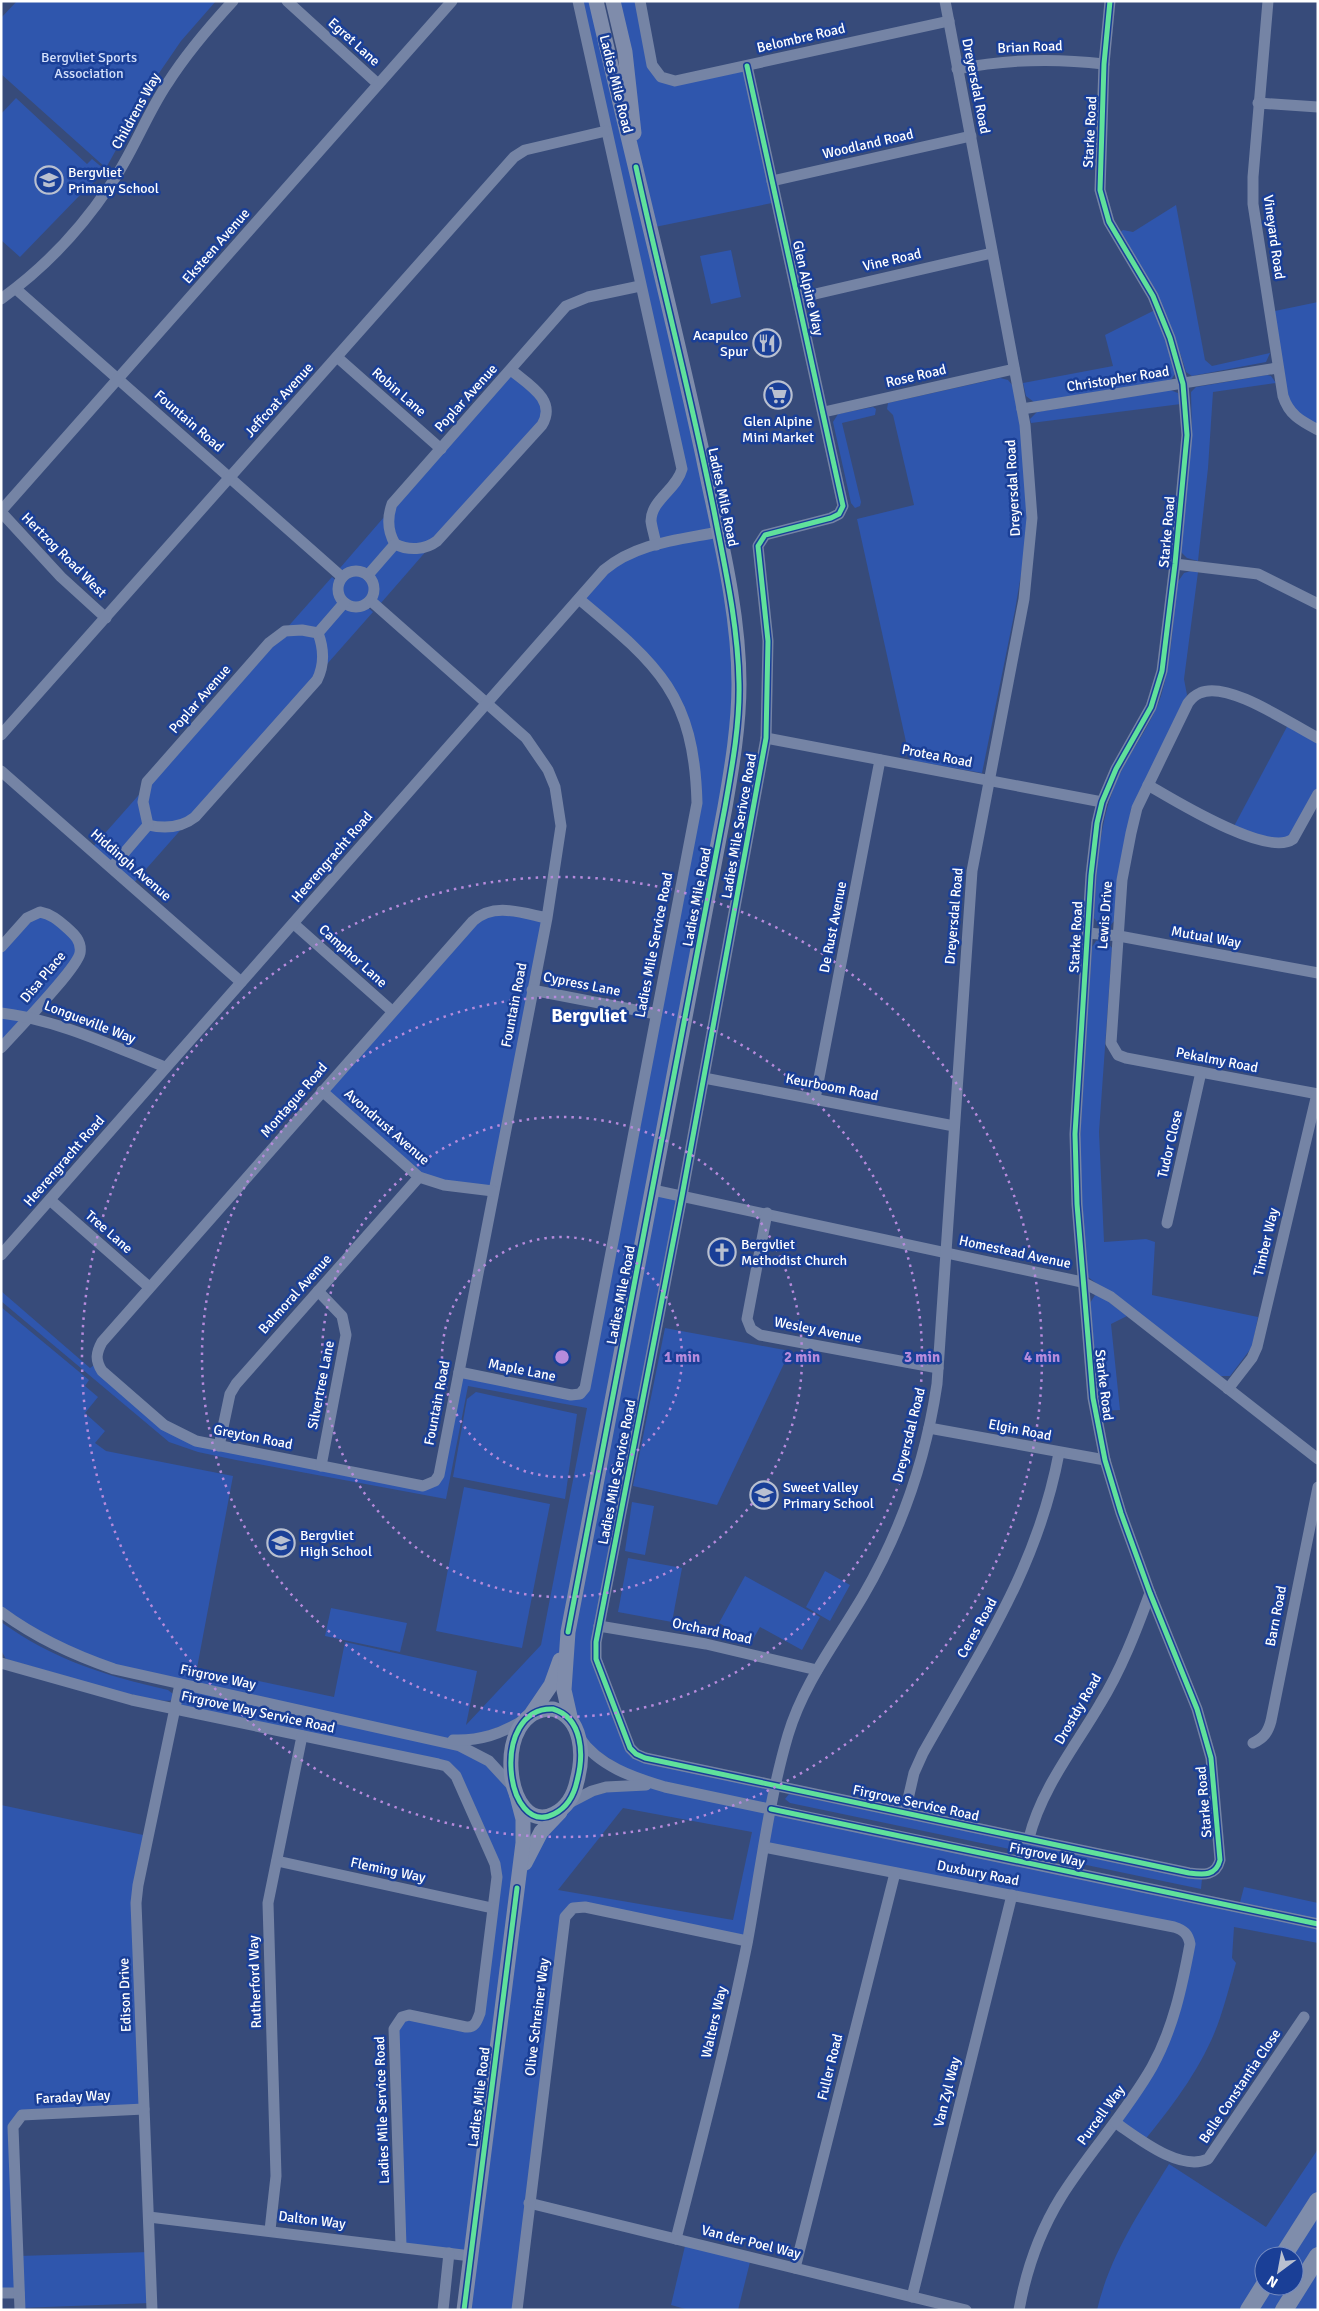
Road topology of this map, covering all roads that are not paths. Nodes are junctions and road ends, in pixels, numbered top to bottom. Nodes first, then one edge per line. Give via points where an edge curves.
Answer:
1 (233, 1) edge
2 (287, 1) edge
3 (452, 1) edge
4 (578, 1) edge
5 (596, 1) edge
6 (613, 1) edge
7 (640, 1) edge
8 (945, 1) edge
9 (1110, 1) edge
10 (1268, 1) edge
11 (949, 21) junction
12 (1104, 64) junction
13 (747, 66) junction
14 (957, 69) junction
15 (378, 84) junction
16 (1258, 103) junction
17 (1318, 107) edge
18 (606, 131) junction
19 (971, 136) junction
20 (636, 167) junction
21 (772, 181) junction
22 (992, 253) junction
23 (640, 286) junction
24 (16, 289) junction
25 (798, 298) junction
26 (1, 299) edge
27 (337, 358) junction
28 (1277, 368) junction
29 (1014, 369) junction
30 (511, 370) junction
31 (118, 379) junction
32 (1183, 384) junction
33 (1022, 409) junction
34 (824, 412) junction
35 (1318, 430) edge
36 (441, 449) junction
37 (230, 477) junction
38 (1, 511) edge
39 (839, 514) joint
40 (718, 532) junction
41 (395, 544) junction
42 (656, 545) junction
43 (1175, 564) junction
44 (368, 575) junction
45 (342, 577) junction
46 (578, 599) junction
47 (370, 601) junction
48 (344, 603) junction
49 (1318, 604) edge
50 (106, 618) junction
51 (318, 633) junction
52 (487, 703) junction
53 (1, 736) edge
54 (766, 738) junction
55 (1318, 738) edge
56 (880, 760) junction
57 (1, 771) edge
58 (988, 781) junction
59 (1148, 785) junction
60 (1318, 794) edge
61 (1102, 802) junction
62 (148, 825) junction
63 (112, 867) junction
64 (547, 918) junction
65 (294, 924) junction
66 (1088, 933) junction
67 (1118, 936) junction
68 (1, 947) edge
69 (1318, 973) edge
70 (241, 982) junction
71 (532, 990) junction
72 (392, 1011) junction
73 (1, 1013) edge
74 (656, 1014) junction
75 (30, 1016) junction
76 (1, 1048) edge
77 (1113, 1050) joint
78 (165, 1067) junction
79 (1201, 1072) junction
80 (704, 1078) junction
81 (322, 1091) junction
82 (1317, 1094) edge
83 (815, 1099) junction
84 (954, 1126) junction
85 (419, 1177) junction
86 (653, 1190) junction
87 (493, 1191) junction
88 (682, 1196) junction
89 (50, 1200) junction
90 (767, 1213) junction
91 (1167, 1223) dead end
92 (946, 1252) junction
93 (1, 1255) edge
94 (1082, 1282) junction
95 (149, 1287) junction
96 (318, 1291) junction
97 (97, 1363) joint
98 (938, 1368) junction
99 (459, 1372) junction
100 (1228, 1389) junction
101 (580, 1394) joint
102 (929, 1428) junction
103 (219, 1446) junction
104 (1059, 1453) junction
105 (1318, 1459) edge
106 (1105, 1460) junction
107 (321, 1466) junction
108 (430, 1485) joint
109 (1318, 1487) edge
110 (1150, 1593) junction
111 (1, 1612) edge
112 (599, 1626) junction
113 (568, 1632) junction
114 (1, 1663) edge
115 (817, 1670) junction
116 (180, 1684) junction
117 (175, 1710) junction
118 (528, 1717) junction
119 (574, 1727) junction
120 (302, 1736) junction
121 (441, 1740) junction
122 (1253, 1743) dead end
123 (630, 1748) joint
124 (776, 1785) junction
125 (665, 1787) junction
126 (516, 1794) junction
127 (565, 1807) junction
128 (771, 1809) junction
129 (905, 1812) junction
130 (477, 1824) joint
131 (1029, 1838) junction
132 (764, 1847) junction
133 (277, 1862) junction
134 (894, 1873) junction
135 (1200, 1875) joint
136 (517, 1888) junction
137 (1012, 1895) junction
138 (492, 1908) junction
139 (1318, 1924) edge
140 (1186, 1932) joint
141 (747, 1941) junction
142 (1304, 2018) dead end
143 (144, 2108) junction
144 (1116, 2123) junction
145 (1318, 2201) edge
146 (529, 2202) junction
147 (149, 2217) junction
148 (270, 2230) junction
149 (676, 2239) junction
150 (401, 2246) junction
151 (1289, 2246) edge
152 (450, 2253) junction
153 (471, 2256) junction
154 (1318, 2256) edge
155 (795, 2268) junction
156 (1, 2293) edge
157 (19, 2293) junction
158 (1258, 2296) edge
159 (912, 2297) junction
160 (20, 2310) edge
161 (152, 2310) edge
162 (443, 2310) edge
163 (464, 2310) edge
164 (517, 2310) edge
165 (966, 2310) edge
166 (1019, 2310) edge
167 (1249, 2310) edge
168 (1284, 2310) edge

1 - 24 street, Childrens Way via 197,42 166,85 110,186 86,219
2 - 15 street, Egret Lane
3 - 15 street, Eksteen Avenue
4 - 18 street
5 - 20 main road, Ladies Mile Road
6 - 20 main road, Ladies Mile Road via 625,52
7 - 13 street, Belombre Road via 652,65 661,77 675,81
8 - 11 street, Dreyersdal Road
9 - 12 street, Starke Road
10 - 16 street, Vineyard Road
11 - 13 street, Belombre Road
11 - 14 street, Dreyersdal Road
12 - 14 street, Brian Road via 1020,59
12 - 32 street, Starke Road via 1099,176 1103,203 1119,242 1158,308
13 - 21 street, Glen Alpine Way
14 - 19 street, Dreyersdal Road
15 - 31 street, Eksteen Avenue
16 - 17 street
16 - 28 street, Vineyard Road via 1253,204
18 - 23 street
18 - 27 street, Jeffcoat Avenue via 519,153
19 - 21 street, Woodland Road
19 - 22 street, Dreyersdal Road
20 - 40 main road, Ladies Mile Road
21 - 25 street, Glen Alpine Way
22 - 25 street, Vine Road
22 - 29 street, Dreyersdal Road
23 - 30 street, Poplar Avenue via 588,297 566,306
23 - 42 street via 682,469 676,484 653,511 651,520
24 - 26 street, Childrens Way
24 - 31 street, Fountain Road
25 - 34 street, Glen Alpine Way
27 - 36 street, Robin Lane
27 - 37 street, Jeffcoat Avenue
28 - 32 street, Christopher Road
28 - 35 street, Vineyard Road via 1288,410 1298,420
29 - 33 street, Dreyersdal Road
29 - 34 street, Rose Road
30 - 36 street, Poplar Avenue
30 - 41 street, Poplar Avenue via 546,403 548,410 542,425 431,546 402,548
31 - 37 street, Fountain Road
31 - 38 street, Eksteen Avenue
32 - 33 street, Christopher Road
32 - 43 street, Starke Road via 1187,435
33 - 58 street, Dreyersdal Road via 1030,468 1030,553
34 - 39 street, Glen Alpine Way via 844,500
36 - 41 street, Poplar Avenue via 392,504 389,530
37 - 45 street, Fountain Road
37 - 50 street, Jeffcoat Avenue
38 - 50 street, Hertzog Road West via 61,577
39 - 54 street, Ladies Mile Serivce Road via 770,533 758,546 768,641
40 - 42 street, Heerengracht Road
40 - 86 main road, Ladies Mile Road via 735,625 739,684 737,723 725,807
41 - 44 street
42 - 46 street, Heerengracht Road via 638,548 618,558
43 - 49 street via 1258,574
43 - 61 street, Starke Road via 1165,656 1155,698 1116,769
44 - 45 street via 352,571
44 - 47 street via 375,591
45 - 48 street via 338,590
46 - 52 street, Heerengracht Road
46 - 74 street, Ladies Mile Service Road via 658,671 685,719 691,742 697,803
47 - 48 street via 358,608
47 - 52 street, Fountain Road
48 - 51 street
50 - 53 street, Jeffcoat Avenue
51 - 62 street, Poplar Avenue via 302,630 279,634 239,678 147,782 143,802
51 - 62 street via 323,648 323,669 311,688 195,817 176,827
52 - 64 street, Fountain Road via 526,738 538,753 555,787 561,826
52 - 65 street, Heerengracht Road
54 - 56 street, Protea Road
54 - 80 street, Ladies Mile Serivce Road
55 - 59 street, Lewis Drive via 1232,693 1200,692 1188,703
56 - 58 street, Protea Road
56 - 83 street, De Rust Avenue
57 - 63 street, Hiddingh Avenue
58 - 61 street, Protea Road
58 - 84 street, Dreyersdal Road via 972,871
59 - 60 street via 1226,829 1279,844 1293,839
59 - 67 street, Lewis Drive via 1137,808 1131,833 1122,880
61 - 66 street, Starke Road via 1091,875
62 - 63 street
63 - 70 street, Hiddingh Avenue
64 - 71 street, Fountain Road
64 - 72 street, Montague Road via 500,910 481,914
65 - 70 street, Heerengracht Road
65 - 72 street, Camphor Lane
66 - 67 street, Mutual Way
66 - 94 street, Starke Road via 1075,1134
67 - 69 street, Mutual Way
67 - 77 street, Lewis Drive
68 - 75 street, Disa Place via 27,918 40,912 54,917 78,939 78,959
70 - 78 street, Heerengracht Road
71 - 74 street, Cypress Lane
71 - 87 street, Fountain Road
72 - 81 street, Montague Road
73 - 75 street, Longueville Way
74 - 101 street, Ladies Mile Service Road via 585,1388
75 - 76 street, Disa Place
75 - 78 street, Longueville Way
77 - 79 street, Pekalmy Road via 1126,1058
78 - 89 street, Heerengracht Road
79 - 82 street, Pekalmy Road
79 - 91 street, Tudor Close
80 - 83 street, Keurboom Road
80 - 88 street, Ladies Mile Serivce Road
81 - 85 street, Avondrust Avenue
81 - 95 street, Montague Road
82 - 100 street, Timber Way via 1257,1347
83 - 84 street, Keurboom Road
84 - 92 street, Dreyersdal Road
85 - 87 street, Avondrust Avenue via 444,1185
85 - 96 street, Balmoral Avenue
86 - 88 street, Homestead Avenue
86 - 113 main road, Ladies Mile Road
87 - 99 street, Fountain Road
88 - 90 street, Homestead Avenue
88 - 112 street, Ladies Mile Service Road
89 - 93 street, Heerengracht Road
89 - 95 street, Tree Lane
90 - 92 street, Homestead Avenue
90 - 98 street, Wesley Avenue via 747,1319 751,1329 760,1335
92 - 94 street, Homestead Avenue
92 - 98 street, Dreyersdal Road
94 - 100 street, Homestead Avenue via 1111,1297
94 - 106 street, Starke Road via 1093,1398
95 - 97 street, Montague Road via 102,1342 97,1352
96 - 103 street, Balmoral Avenue via 236,1384 230,1394
96 - 107 street, Silvertree Lane via 342,1316 346,1335
97 - 103 street, Greyton Road via 164,1425 196,1441
98 - 102 street, Dreyersdal Road
99 - 101 street, Maple Lane via 571,1395
99 - 108 street, Fountain Road via 439,1476
100 - 105 street, Homestead Avenue
102 - 104 street, Elgin Road
102 - 115 street, Dreyersdal Road via 894,1534 863,1596
103 - 107 street, Greyton Road
104 - 106 street, Elgin Road
104 - 129 street, Ceres Road via 1043,1520 1029,1559 1005,1609 923,1753 914,1773
106 - 110 street, Starke Road via 1120,1513
107 - 108 street, Greyton Road
109 - 122 street, Barn Road via 1271,1721 1268,1731
110 - 131 street, Drostdy Road via 1102,1702 1034,1816
110 - 135 street, Starke Road via 1197,1709 1211,1758 1220,1860 1212,1873
111 - 116 street, Firgrove Way via 40,1638 79,1657 114,1669
112 - 115 street, Orchard Road via 698,1642
112 - 123 street, Ladies Mile Service Road via 596,1659
113 - 118 main road, Ladies Mile Road via 551,1686
113 - 119 main road, Ladies Mile Road via 564,1690
114 - 117 street, Firgrove Way Service Road
115 - 124 street, Dreyersdal Road via 788,1735
116 - 117 street, Edison Drive
116 - 121 street, Firgrove Way
117 - 120 street, Firgrove Way Service Road
117 - 143 street, Edison Drive via 136,1894
118 - 119 main road via 552,1709 566,1715
118 - 121 street, Firgrove Way via 499,1734 485,1738
118 - 126 main road via 517,1736 511,1757
119 - 125 street, Firgrove Way via 589,1749 608,1764 635,1778
119 - 127 main road via 581,1750 580,1770
120 - 130 street, Firgrove Way Service Road via 446,1766 456,1776
120 - 133 street, Rutherford Way
121 - 126 street, Firgrove Way via 484,1757 502,1773
123 - 124 street, Firgrove Service Road via 645,1758
124 - 128 street, Dreyersdal Road
124 - 129 street, Firgrove Service Road
125 - 127 street, Firgrove Way via 631,1784 606,1787 592,1791
125 - 128 street, Firgrove Way
126 - 127 main road via 527,1811 539,1816 552,1816
126 - 136 main road, Ladies Mile Road via 524,1831
127 - 136 main road, Ladies Mile Road via 535,1841
128 - 132 street, Walters Way
128 - 139 street, Firgrove Way
129 - 131 street, Firgrove Service Road
130 - 138 street, Ladies Mile Service Road via 497,1871
131 - 135 street, Firgrove Service Road
132 - 134 street, Duxbury Road
132 - 141 street, Walters Way
133 - 138 street, Fleming Way
133 - 148 street, Rutherford Way via 268,1903 276,2176
134 - 137 street, Duxbury Road
134 - 155 street, Fuller Road
136 - 153 main road, Ladies Mile Road
137 - 140 street, Duxbury Road
137 - 159 street, Van Zyl Way
138 - 150 street, Ladies Mile Service Road via 480,2013 473,2026 409,2015 402,2017 394,2029
140 - 144 street, Purcell Way via 1190,1944 1173,2019 1153,2065
141 - 146 street, Olive Schreiner Way via 586,1907 579,1906 569,1911 563,1925
141 - 149 street, Walters Way via 726,2042
142 - 144 street, Belle Constantia Close via 1208,2160 1196,2163 1177,2159 1143,2142
143 - 147 street, Edison Drive
143 - 157 street, Faraday Way via 22,2115 16,2120 13,2127
144 - 166 street, Purcell Way via 1053,2211 1036,2250
145 - 151 highway
146 - 149 street, Van der Poel Way
146 - 164 street, Olive Schreiner Way
147 - 148 street, Dalton Way
147 - 161 street, Edison Drive
148 - 150 street, Dalton Way
149 - 155 street, Van der Poel Way
150 - 152 street, Dalton Way
152 - 153 street, Dalton Way
152 - 162 street
153 - 163 main road, Ladies Mile Road
154 - 168 highway
155 - 159 street, Van der Poel Way
156 - 157 street
157 - 160 street, Faraday Way
158 - 167 highway
159 - 165 street, Van der Poel Way

